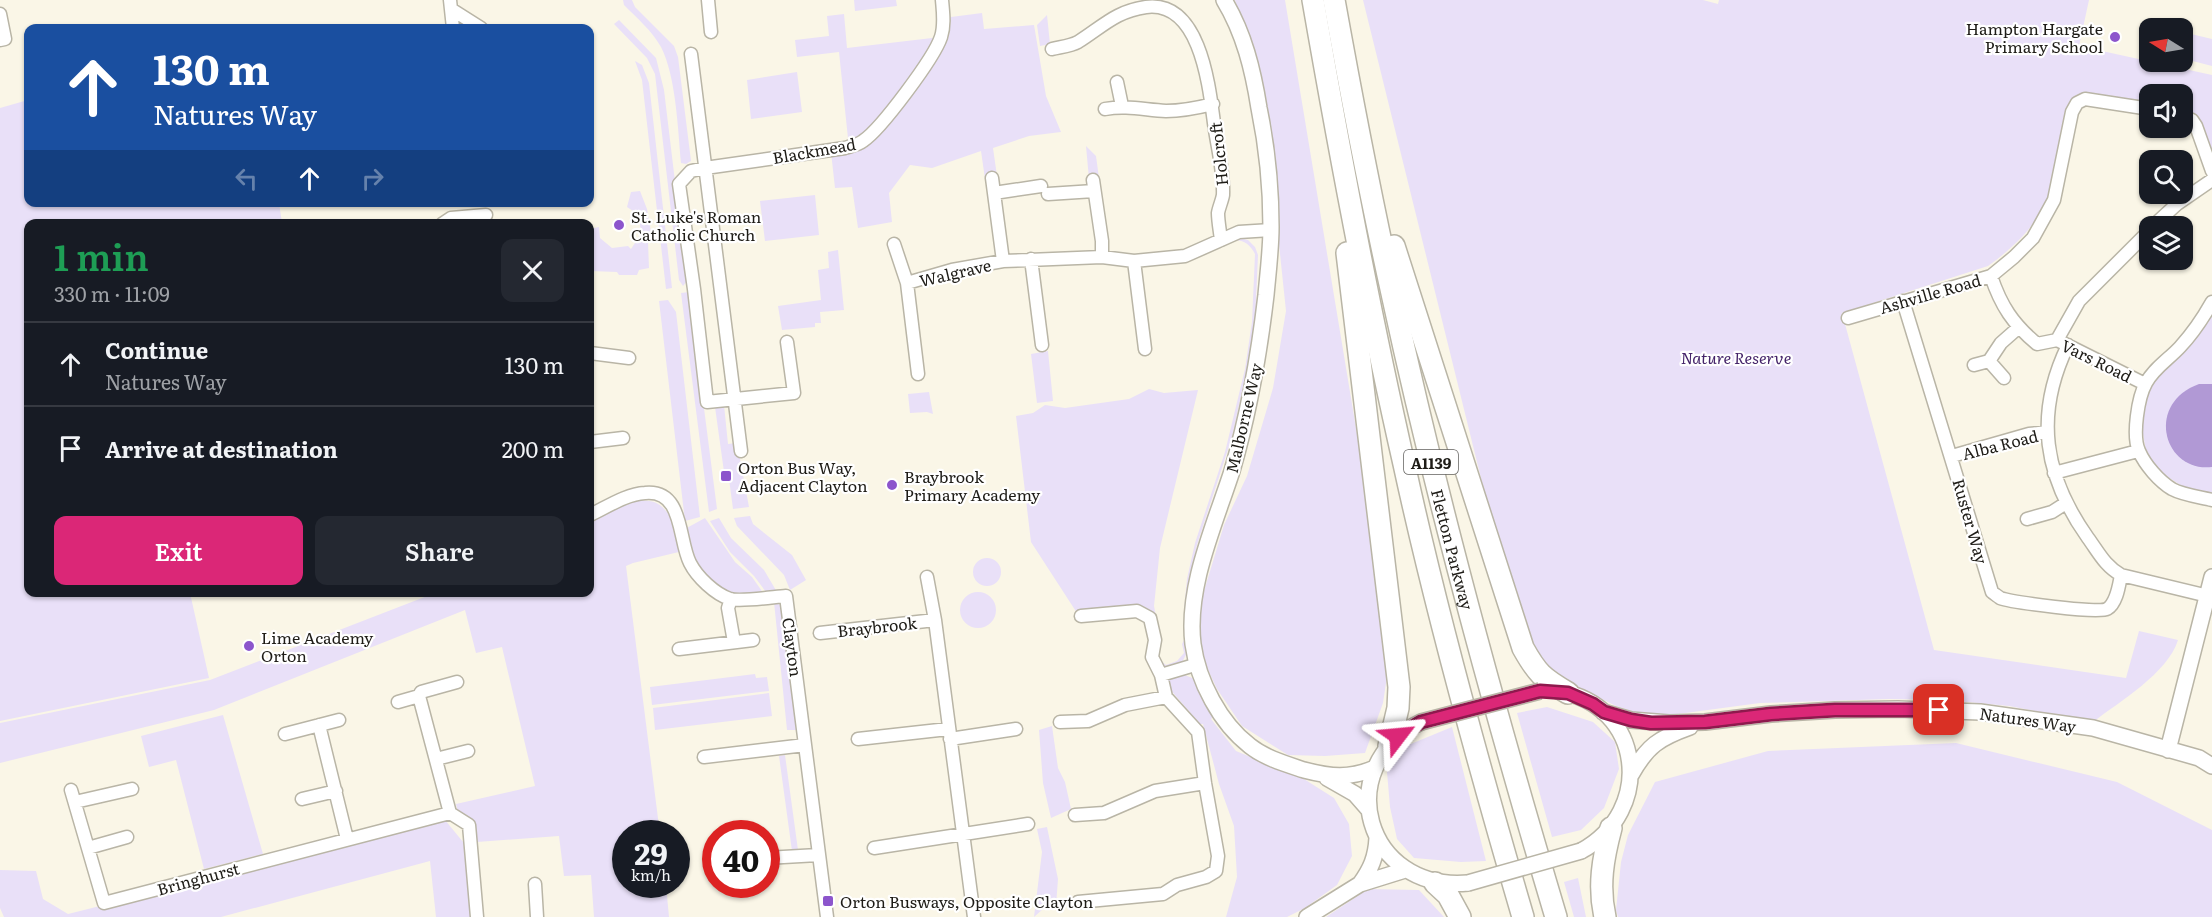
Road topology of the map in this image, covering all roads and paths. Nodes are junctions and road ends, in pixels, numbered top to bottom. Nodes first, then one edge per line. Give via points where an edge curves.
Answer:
1 (708, 0) edge
2 (942, 0) edge
3 (1224, 0) edge
4 (1313, 0) edge
5 (1334, 0) edge
6 (451, 5) edge
7 (0, 14) edge
8 (453, 24) edge
9 (476, 24) edge
10 (711, 32) dead end
11 (0, 40) edge
12 (1052, 49) dead end
13 (691, 54) dead end
14 (1324, 67) junction
15 (1117, 82) dead end
16 (1213, 104) junction
17 (1122, 106) junction
18 (2139, 108) edge
19 (1105, 109) dead end
20 (2193, 122) edge
21 (1360, 140) junction
22 (705, 168) junction
23 (2212, 171) edge
24 (992, 178) dead end
25 (2212, 180) edge
26 (994, 193) junction
27 (2164, 216) edge
28 (450, 219) edge
29 (487, 219) edge
30 (1271, 230) junction
31 (1221, 240) junction
32 (2139, 241) edge
33 (894, 244) dead end
34 (1102, 257) junction
35 (1031, 259) junction
36 (1003, 261) junction
37 (1134, 261) junction
38 (1991, 276) junction
39 (907, 283) junction
40 (1903, 301) junction
41 (2212, 302) edge
42 (1848, 318) dead end
43 (2018, 328) junction
44 (786, 342) dead end
45 (2063, 342) junction
46 (1042, 345) dead end
47 (1145, 349) dead end
48 (594, 354) edge
49 (629, 358) dead end
50 (1989, 361) junction
51 (1974, 365) dead end
52 (918, 374) dead end
53 (2004, 378) dead end
54 (2145, 384) junction
55 (734, 398) junction
56 (2048, 432) junction
57 (623, 438) dead end
58 (594, 442) edge
59 (741, 451) dead end
60 (2139, 451) junction
61 (1952, 456) junction
62 (2054, 473) junction
63 (2212, 500) edge
64 (2066, 503) junction
65 (594, 512) edge
66 (2026, 519) dead end
67 (2121, 575) junction
68 (927, 577) dead end
69 (2212, 577) edge
70 (2210, 596) edge
71 (731, 599) junction
72 (1081, 616) dead end
73 (935, 620) junction
74 (820, 633) dead end
75 (753, 640) dead end
76 (734, 642) junction
77 (679, 649) dead end
78 (1198, 664) junction
79 (1161, 675) junction
80 (457, 682) dead end
81 (1568, 693) junction
82 (419, 696) junction
83 (1166, 697) junction
84 (398, 702) dead end
85 (1604, 712) junction
86 (339, 720) dead end
87 (1060, 722) dead end
88 (1705, 722) junction
89 (319, 725) junction
90 (1016, 729) dead end
91 (285, 734) dead end
92 (949, 734) junction
93 (858, 739) dead end
94 (805, 745) junction
95 (1389, 746) junction
96 (2168, 750) junction
97 (468, 751) dead end
98 (704, 757) dead end
99 (436, 759) junction
100 (2206, 762) edge
101 (1375, 768) junction
102 (1319, 774) junction
103 (1631, 776) junction
104 (1204, 783) junction
105 (132, 789) dead end
106 (336, 790) junction
107 (302, 799) dead end
108 (1369, 810) junction
109 (450, 813) junction
110 (1075, 815) dead end
111 (1028, 824) dead end
112 (1611, 828) junction
113 (962, 835) junction
114 (127, 837) dead end
115 (1377, 837) junction
116 (347, 838) junction
117 (88, 848) junction
118 (874, 848) dead end
119 (818, 855) junction
120 (780, 857) edge
121 (1405, 870) junction
122 (1435, 883) junction
123 (535, 884) dead end
124 (1360, 884) junction
125 (1078, 902) dead end
126 (477, 917) edge
127 (537, 917) edge
128 (827, 917) edge
129 (974, 917) edge
130 (1307, 917) edge
131 (1460, 917) edge
132 (1523, 917) edge
133 (1556, 917) edge
134 (1605, 917) edge

1 - 10 street
2 - 22 street, Blackmead via 944,22 935,50 884,122 862,142 845,148
3 - 30 street, Malborne Way via 1248,54 1257,95 1265,140
4 - 14 highway, Fletton Parkway / A1139
5 - 21 highway, Fletton Parkway / A1139
6 - 8 street
6 - 9 street
7 - 11 street via 5,39
12 - 16 street, Holcroft via 1077,43 1112,17 1127,11 1163,6 1184,20 1195,39
13 - 22 street
14 - 95 highway via 1399,687
14 - 132 highway, Fletton Parkway / A1139 via 1404,466 1458,684
15 - 17 street
16 - 17 street, Holcroft via 1166,111
16 - 31 street, Holcroft via 1221,161
17 - 19 street, Holcroft
18 - 38 street, Ashville Road via 2085,99 2077,104 2054,200 2032,238
20 - 23 street
21 - 81 highway via 1523,648 1543,679
21 - 133 highway, Fletton Parkway / A1139 via 1430,457
22 - 55 street
22 - 55 street, Blackmead via 691,171 679,184 707,402
24 - 26 street, Walgrave
25 - 27 street
26 - 34 street via 1093,185
26 - 36 street, Walgrave
28 - 29 street
30 - 31 street, Walgrave via 1239,232
30 - 78 street, Malborne Way via 1262,330 1251,395 1195,599 1192,624
31 - 37 street, Walgrave via 1185,256
32 - 45 street via 2079,302
33 - 39 street, Walgrave
34 - 35 street, Walgrave
34 - 37 street, Walgrave
35 - 36 street, Walgrave
35 - 46 street
36 - 39 street, Walgrave
37 - 47 street
38 - 40 street, Ashville Road
38 - 43 street, Vars Road
39 - 52 street, Walgrave
40 - 42 street, Ashville Road
40 - 61 street, Ruster Way
41 - 54 street via 2179,349
43 - 45 street, Vars Road via 2037,344
43 - 50 street
44 - 55 street, Blackmead via 794,393
45 - 54 street, Vars Road
45 - 56 street via 2050,396
48 - 49 street
50 - 51 street
50 - 53 street
54 - 60 street via 2136,432
55 - 59 street
56 - 61 street, Alba Road
56 - 62 street
57 - 58 street
60 - 62 street
60 - 63 street via 2173,490
61 - 67 street, Ruster Way via 1992,592 2000,598 2094,611 2107,609 2115,599
62 - 64 street
64 - 66 street via 2052,512
64 - 67 street via 2109,569
65 - 71 street via 629,496 647,492 663,496 674,508 689,562 702,581
67 - 70 street
68 - 73 street, Braybrook
69 - 70 street
70 - 96 street
71 - 76 street via 728,608
71 - 94 street, Clayton via 786,596
72 - 79 street via 1137,611 1150,618 1155,640 1152,657
73 - 74 street, Braybrook
73 - 92 street, Braybrook
75 - 76 street
76 - 77 street
78 - 79 street
78 - 102 street, Malborne Way via 1204,684 1224,719 1251,747 1268,757
79 - 83 street
80 - 82 street via 421,692
81 - 85 street
81 - 95 street, bridge via 1540,691 1421,722
82 - 84 street
82 - 99 street
83 - 87 street via 1125,705 1088,721
83 - 104 street via 1198,732
85 - 88 street, Natures Way via 1651,723
85 - 103 street via 1624,741
86 - 89 street
88 - 96 street, Natures Way via 1835,710 1980,712 2093,728
88 - 103 street, Natures Way via 1656,741 1641,756
89 - 91 street
89 - 106 street
90 - 92 street
92 - 93 street
92 - 113 street, Braybrook
94 - 98 street
94 - 119 street, Clayton
95 - 101 street
96 - 100 street, Natures Way
97 - 99 street
99 - 109 street
101 - 102 street, Malborne Way via 1359,775
101 - 108 street
102 - 108 street, Malborne Way via 1355,794
103 - 112 street via 1626,804
104 - 110 street via 1155,791 1104,813
104 - 125 street via 1218,856 1216,871 1162,894
105 - 117 street, Bringhurst via 73,796
106 - 107 street
106 - 116 street
108 - 115 street
109 - 116 street, Bringhurst
109 - 126 street via 469,825
111 - 113 street
112 - 122 street, bridge via 1581,850 1468,883
112 - 134 highway via 1601,888
113 - 118 street
113 - 129 street, Braybrook
114 - 117 street
115 - 121 street via 1384,850
115 - 124 street via 1376,855
116 - 117 street, Bringhurst via 104,903
119 - 120 street
119 - 128 street, Clayton
121 - 122 street
121 - 124 street
122 - 131 highway via 1448,895
123 - 127 street
124 - 130 street

